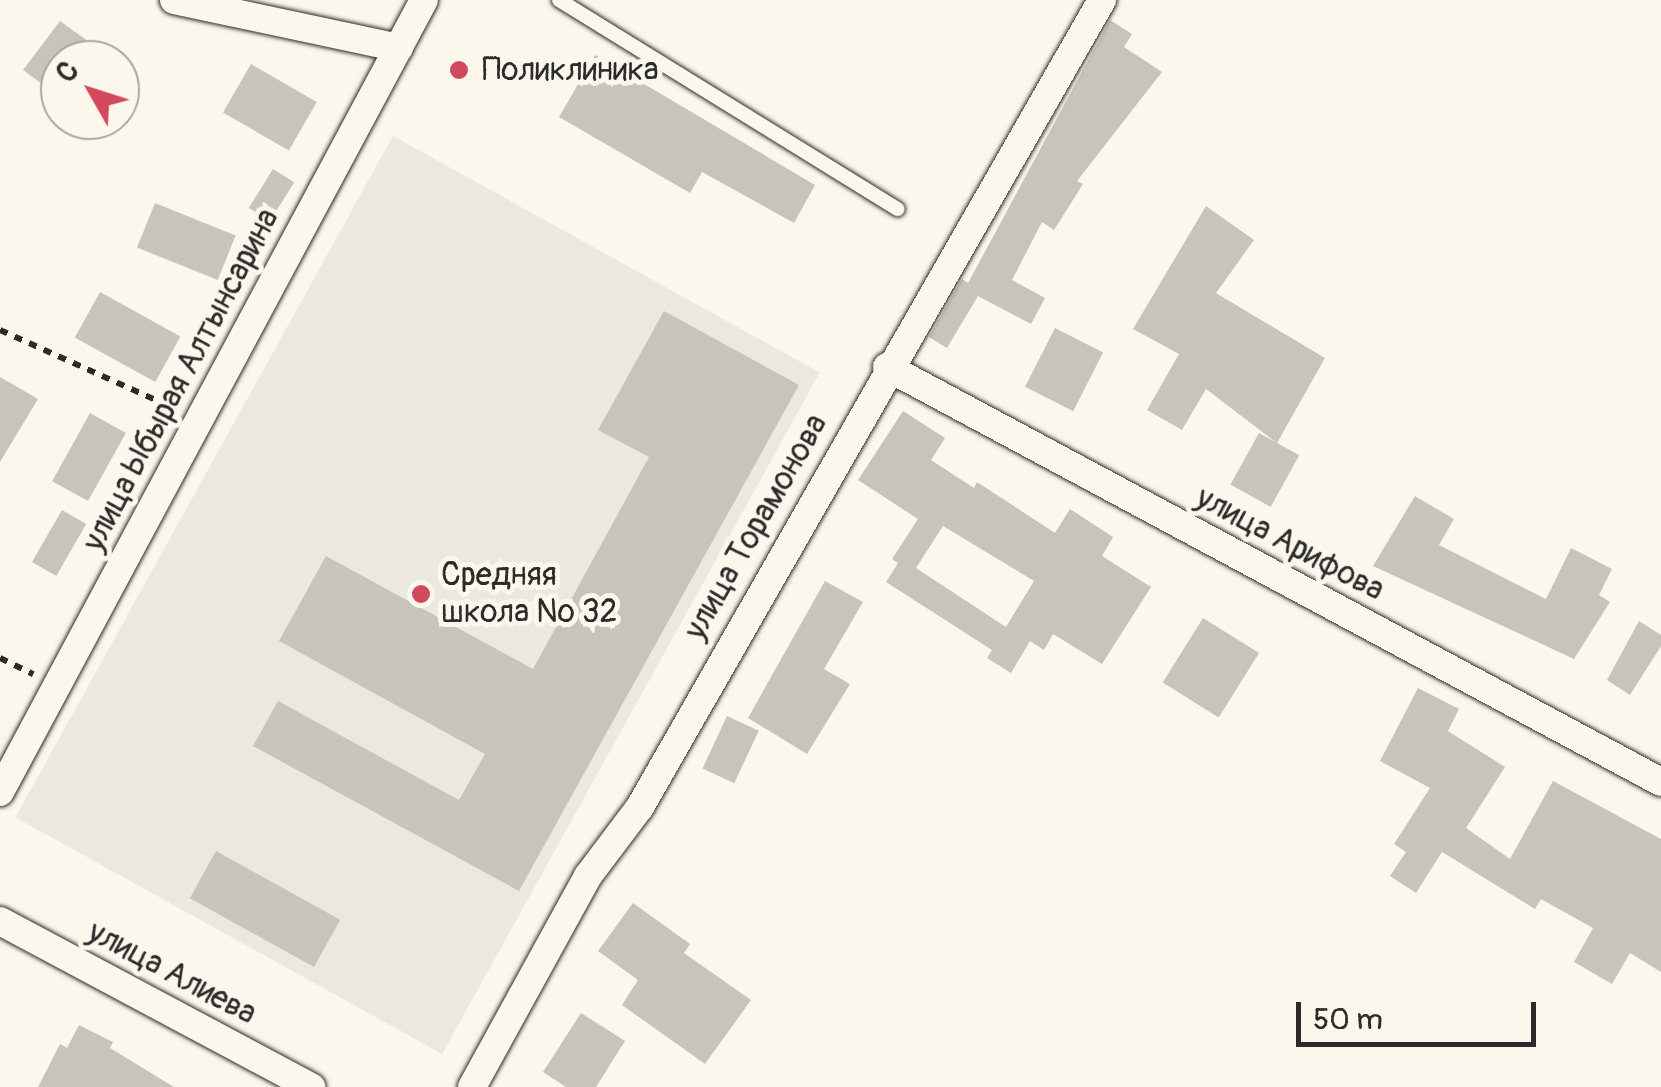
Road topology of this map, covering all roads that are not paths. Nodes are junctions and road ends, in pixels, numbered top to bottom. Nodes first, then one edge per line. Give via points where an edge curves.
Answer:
1 (174, 0) edge
2 (424, 0) edge
3 (559, 0) edge
4 (1102, 0) edge
5 (399, 48) junction
6 (898, 209) dead end
7 (887, 367) junction
8 (1661, 782) edge
9 (0, 792) edge
10 (0, 920) edge
11 (311, 1087) edge
12 (472, 1087) edge

1 - 5 street
2 - 5 street, улица Ыбырая Алтынсарина
3 - 6 lane
4 - 7 street, улица Торамонова
5 - 9 street, улица Ыбырая Алтынсарина
7 - 8 street, улица Арифова
7 - 12 street, улица Торамонова via 640,807 588,876
10 - 11 street, улица Алиева

